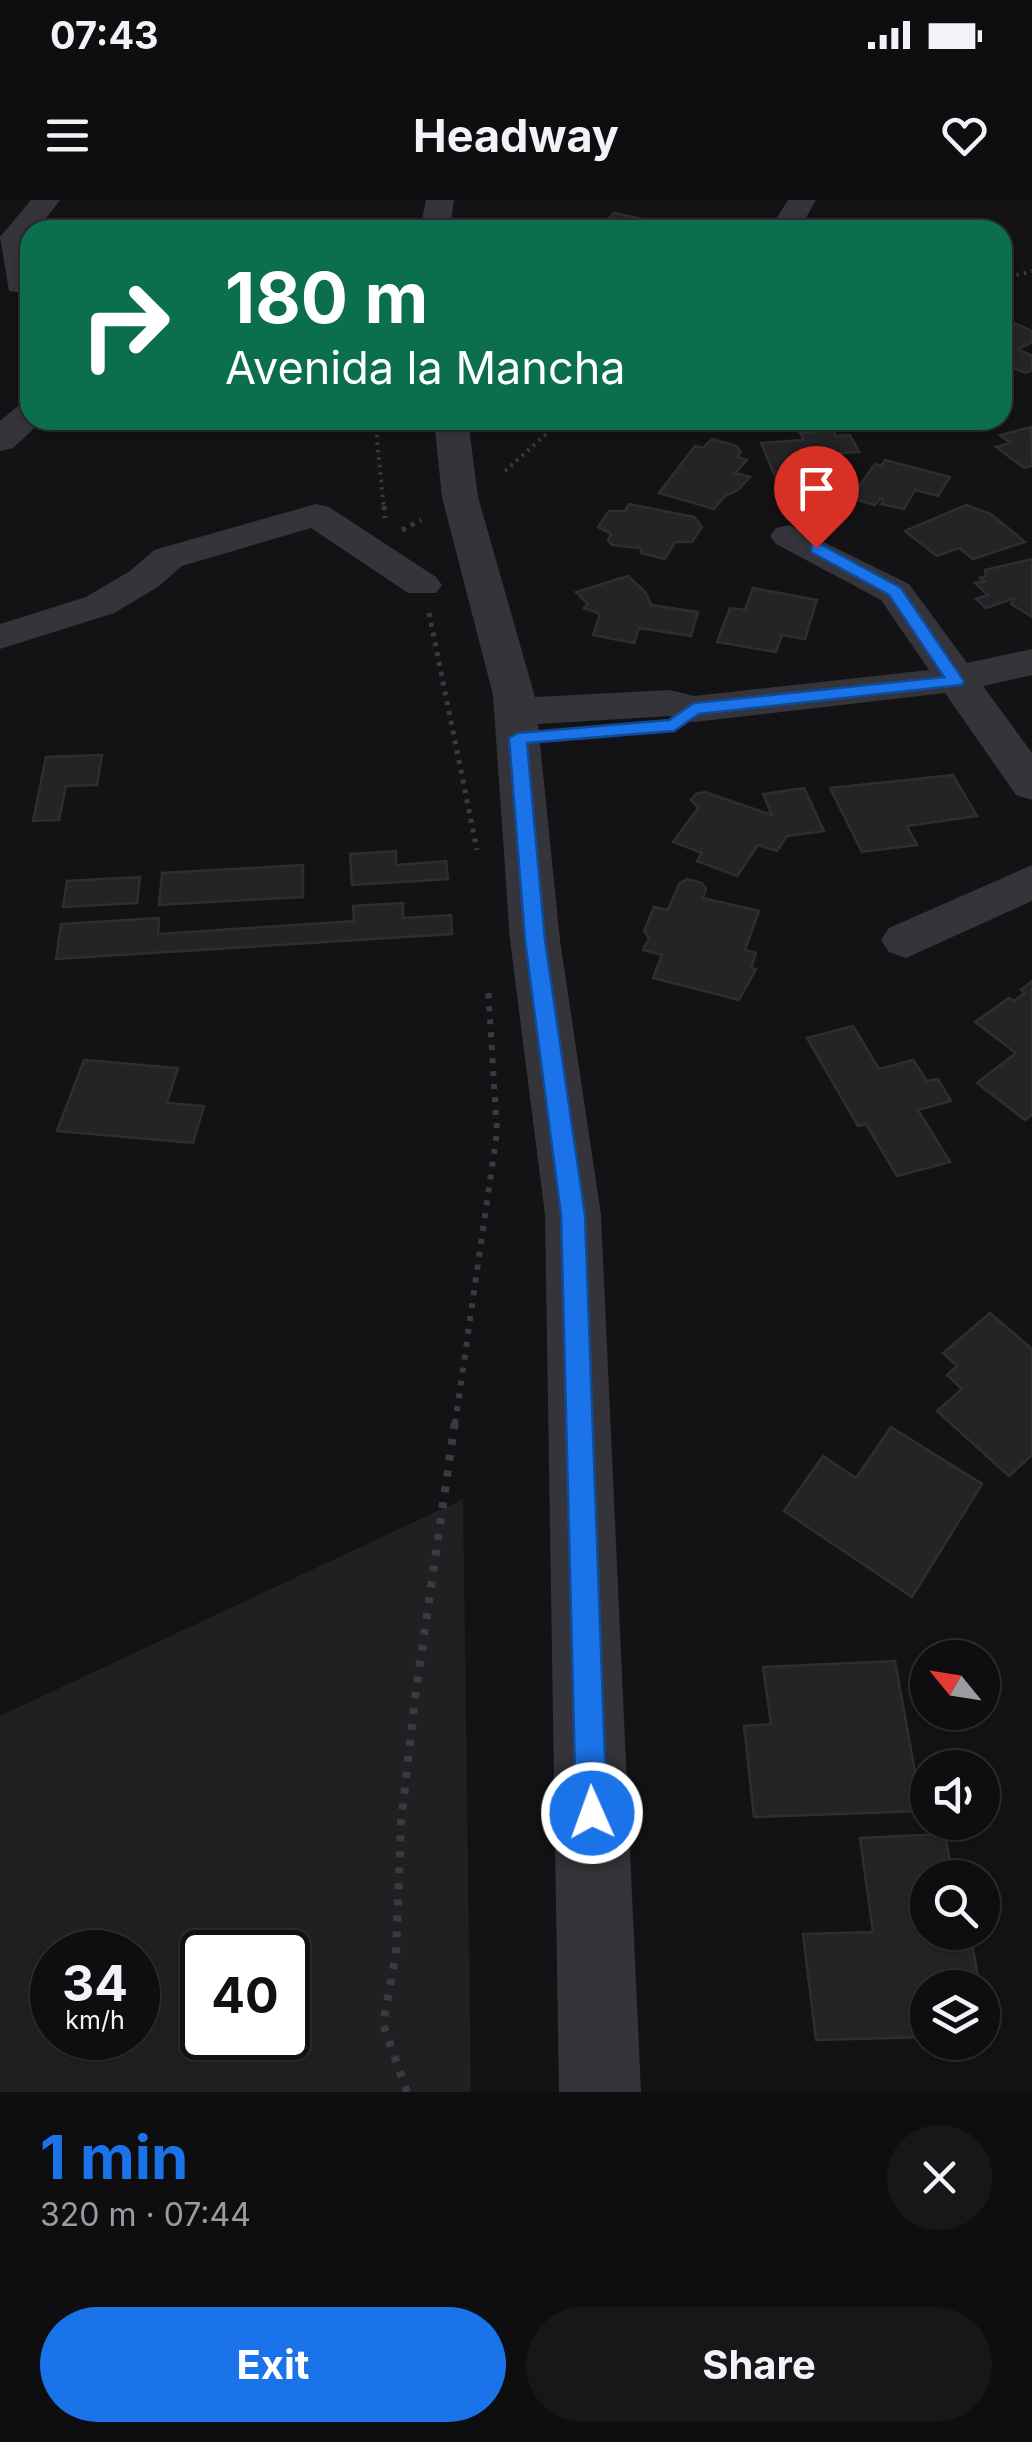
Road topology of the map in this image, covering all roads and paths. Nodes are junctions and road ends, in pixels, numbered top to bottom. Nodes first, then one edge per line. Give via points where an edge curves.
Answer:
1 (46, 200) edge
2 (29, 220) edge
3 (20, 231) edge
4 (20, 260) edge
5 (20, 422) edge
6 (377, 430) edge
7 (452, 430) edge
8 (551, 430) edge
9 (0, 440) edge
10 (505, 471) dead end
11 (789, 536) dead end
12 (422, 585) junction
13 (0, 637) edge
14 (1032, 662) edge
15 (956, 681) junction
16 (517, 725) junction
17 (1032, 784) edge
18 (478, 856) dead end
19 (1032, 881) edge
20 (906, 940) dead end
21 (488, 982) dead end
22 (407, 2092) edge
23 (600, 2092) edge

1 - 2 street
3 - 4 street via 8,246
5 - 9 street
6 - 12 path via 385,526 410,555
7 - 16 street via 460,497
8 - 10 path
11 - 15 street via 895,592
12 - 13 street via 316,515 168,558 100,605
12 - 18 path
14 - 15 street
15 - 16 street via 694,709 674,725
15 - 17 street
16 - 23 street via 535,940 573,1215
19 - 20 street
21 - 22 path via 497,1132 416,1691 401,1822 396,1954 383,2024

